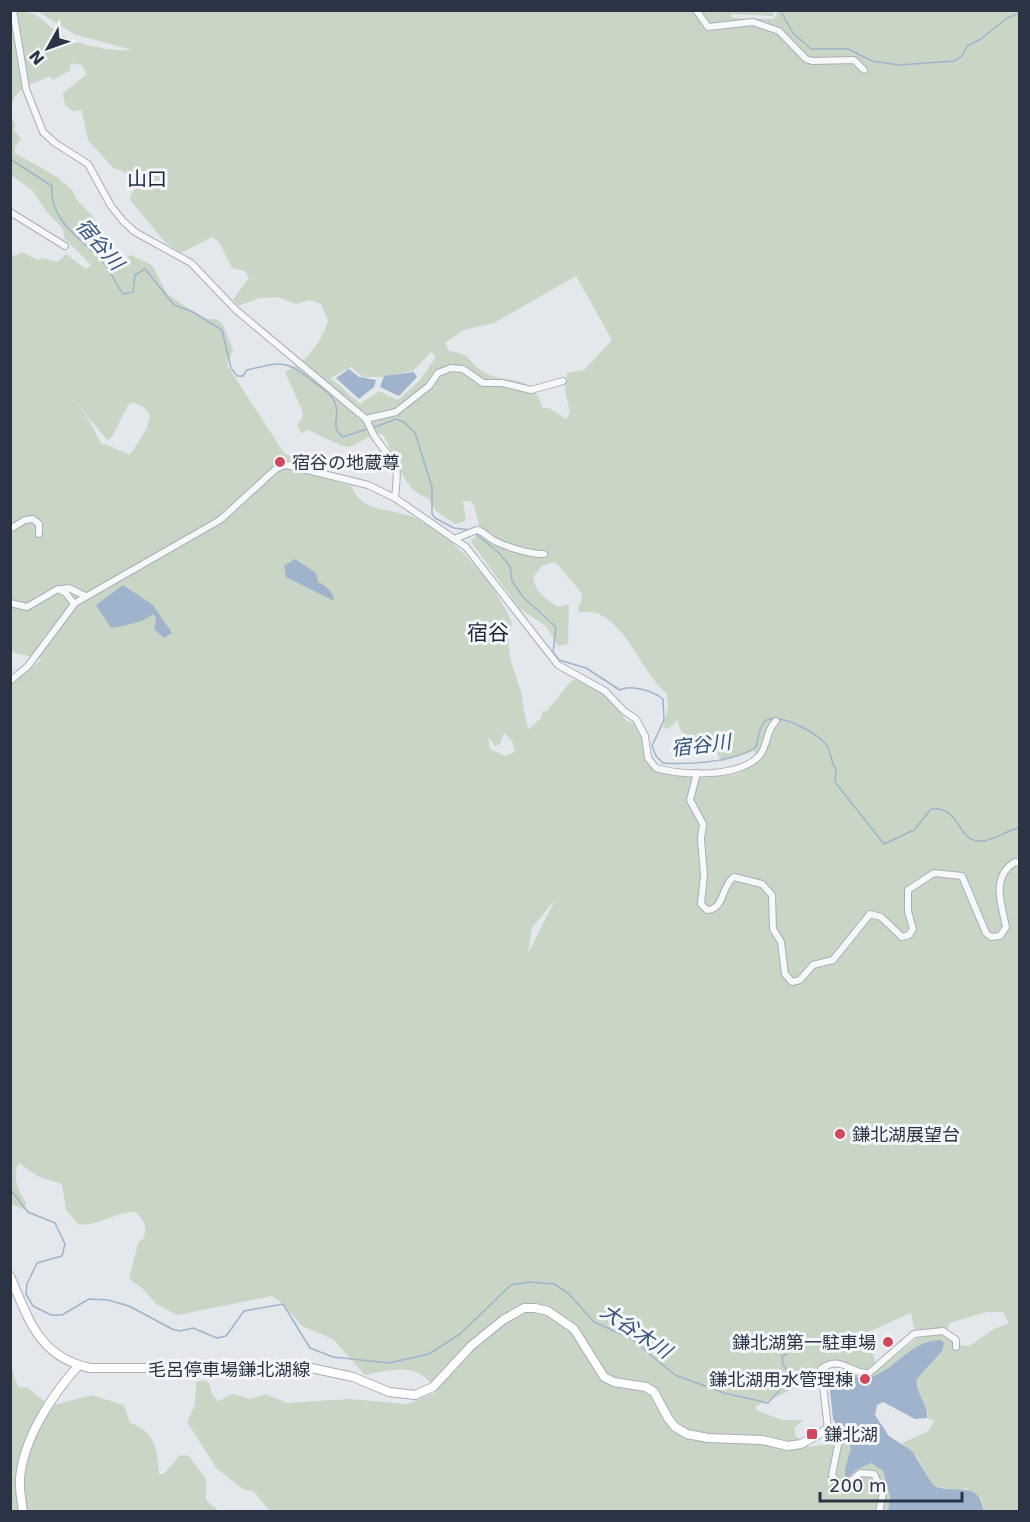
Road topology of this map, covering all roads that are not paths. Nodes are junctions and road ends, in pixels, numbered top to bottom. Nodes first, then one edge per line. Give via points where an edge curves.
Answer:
1 (13, 10) edge
2 (696, 10) edge
3 (864, 70) dead end
4 (10, 212) edge
5 (65, 246) dead end
6 (563, 381) dead end
7 (366, 419) junction
8 (395, 498) junction
9 (10, 529) edge
10 (39, 534) dead end
11 (454, 539) junction
12 (544, 554) dead end
13 (62, 589) junction
14 (85, 596) junction
15 (10, 603) edge
16 (74, 604) junction
17 (10, 681) edge
18 (776, 722) dead end
19 (697, 773) junction
20 (1020, 863) edge
21 (10, 1276) edge
22 (956, 1347) dead end
23 (78, 1366) junction
24 (828, 1429) junction
25 (23, 1512) edge
26 (879, 1512) edge

1 - 7 street via 26,89 43,132 88,164 111,206 135,232 191,263 236,310
2 - 3 street via 708,27 753,22 779,31 806,59 854,60
4 - 5 street
6 - 7 street via 535,390 524,389 483,383 463,369 451,368 438,373 429,386 396,412
7 - 8 street via 374,437 394,459
8 - 11 street
8 - 14 street via 354,481 287,465 277,468 220,520
9 - 10 street via 33,519 39,524
11 - 12 street via 477,530 501,544 534,555
11 - 19 street via 476,558 558,665 606,691 636,719 645,736 648,758 656,768
13 - 14 street
13 - 15 street via 27,607
13 - 16 street
14 - 16 street
16 - 17 street via 28,666
18 - 19 street via 754,760 729,771
19 - 20 street via 690,800 703,824 701,904 707,910 716,908 727,883 734,877 768,888 772,895 773,929 781,942 785,974 792,982 800,980 813,965 833,960 870,914 881,917 902,937 909,935 913,929 908,890 934,873 962,876 986,933 1000,936 1006,927 999,908 1002,880 1008,866
21 - 23 main road, 毛呂停車場鎌北湖線 via 42,1342
22 - 24 street via 956,1340 944,1331 914,1334 869,1373 862,1374 846,1364 825,1366 821,1371
23 - 24 main road, 毛呂停車場鎌北湖線 via 310,1368 353,1377 389,1392 415,1395 433,1388 471,1346 503,1320 515,1312 535,1308 548,1311 574,1329 604,1377 654,1392 675,1427 687,1434 795,1446
23 - 25 main road via 49,1401 39,1421 21,1474
24 - 26 street via 839,1440 832,1467 834,1481 844,1487 860,1473 874,1474 883,1493

